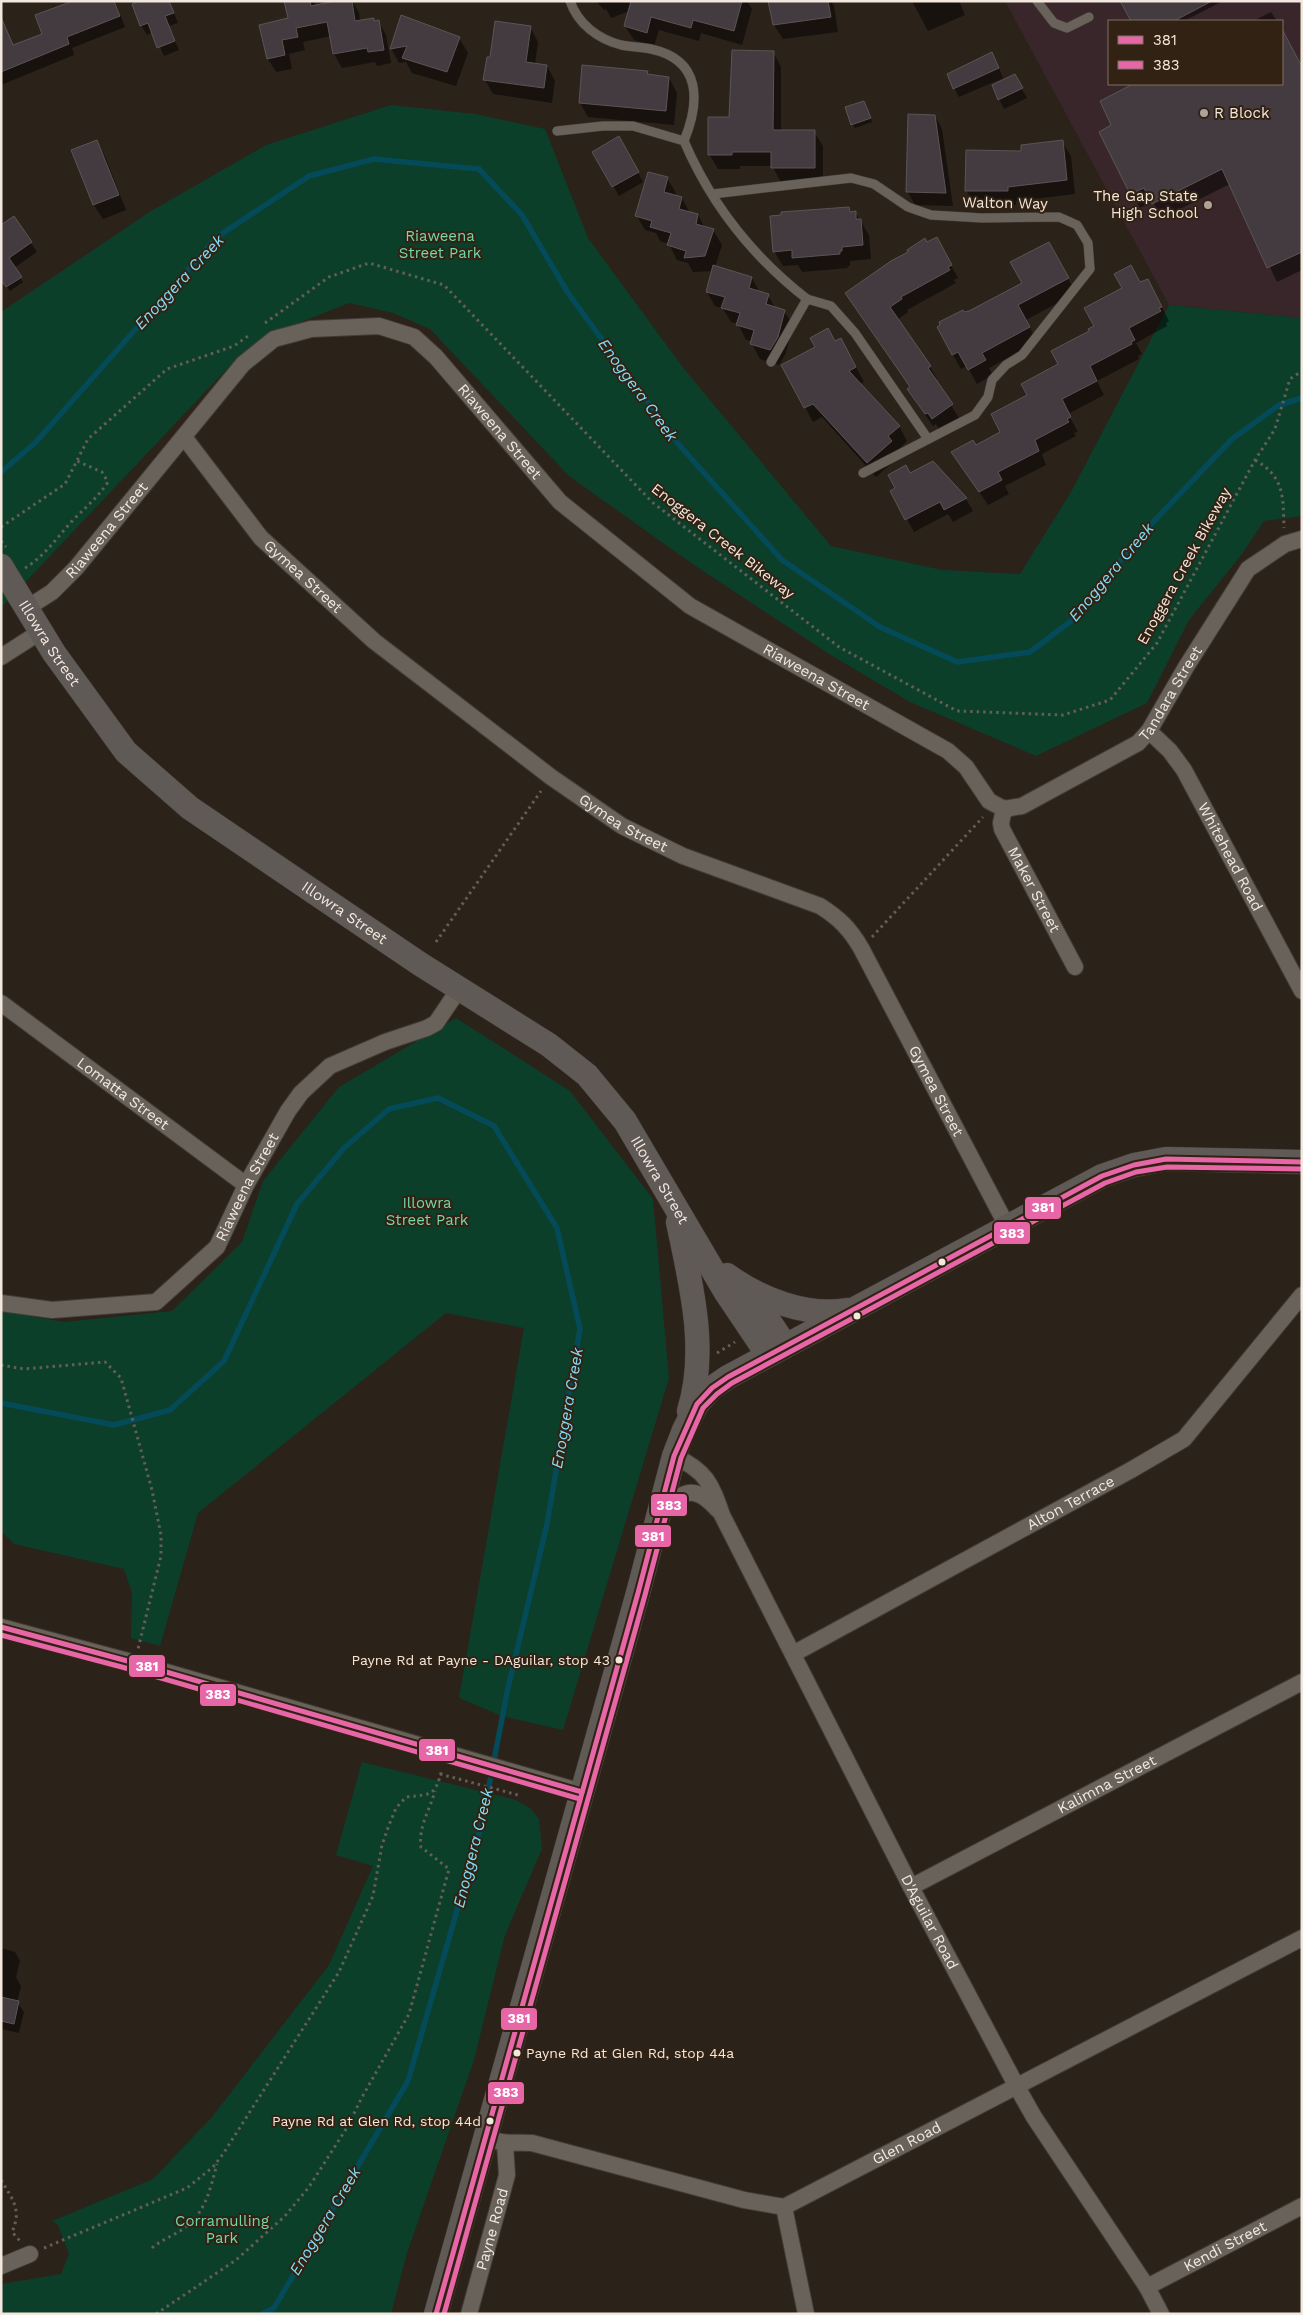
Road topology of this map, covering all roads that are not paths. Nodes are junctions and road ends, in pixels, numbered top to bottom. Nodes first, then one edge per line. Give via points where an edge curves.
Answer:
1 (570, 1) edge
2 (1037, 1) edge
3 (1089, 17) dead end
4 (557, 131) dead end
5 (684, 141) junction
6 (713, 194) junction
7 (807, 299) junction
8 (771, 362) dead end
9 (184, 437) junction
10 (928, 439) junction
11 (863, 474) dead end
12 (1302, 539) edge
13 (10, 557) edge
14 (27, 608) junction
15 (40, 632) junction
16 (1, 657) edge
17 (1149, 731) junction
18 (999, 807) junction
19 (1075, 966) dead end
20 (459, 990) junction
21 (1302, 991) edge
22 (1, 1003) edge
23 (1302, 1162) edge
24 (246, 1185) junction
25 (671, 1198) junction
26 (1007, 1226) junction
27 (699, 1246) junction
28 (727, 1275) junction
29 (1302, 1295) edge
30 (1, 1303) edge
31 (854, 1309) junction
32 (777, 1350) junction
33 (684, 1430) junction
34 (674, 1456) junction
35 (722, 1516) junction
36 (658, 1517) junction
37 (1, 1626) edge
38 (793, 1654) junction
39 (1302, 1682) edge
40 (582, 1792) junction
41 (911, 1887) junction
42 (1302, 1938) edge
43 (1018, 2087) junction
44 (496, 2141) junction
45 (1302, 2206) edge
46 (784, 2207) junction
47 (30, 2254) road end
48 (1, 2266) edge
49 (1147, 2287) junction
50 (436, 2314) edge
51 (469, 2314) edge
52 (806, 2314) edge
53 (1161, 2314) edge

1 - 5 lane via 583,24 598,36 620,45 660,52 682,64 695,88 693,118
2 - 3 lane via 1054,24 1066,28
4 - 5 lane via 633,126
5 - 6 lane
6 - 7 lane via 752,250 779,278
6 - 10 lane, Walton Way via 851,178 874,184 908,207 931,215 1059,218 1076,225 1088,243 1090,269 1022,355 1006,365 992,380 988,397 975,415
7 - 8 lane
7 - 10 lane via 831,306 855,333
9 - 14 street, Riaweena Street via 76,568 52,592
9 - 18 street, Riaweena Street via 244,364 274,339 312,328 379,326 414,337 436,357 560,502 690,606 948,751 966,767
9 - 26 street, Gymea Street via 261,538 374,641 551,777 622,826 683,856 820,906 839,918 861,948
10 - 11 lane, Walton Way
12 - 17 street, Tandara Street via 1285,544 1252,565 1240,579
13 - 14 street, Illowra Street
14 - 15 street, Illowra Street
15 - 16 street
15 - 20 street, Illowra Street via 126,752 190,808
17 - 18 street, Tandara Street via 1138,743 1022,806
17 - 21 street, Whitehead Road via 1184,770
18 - 19 street, Maker Street via 1002,829
20 - 24 street, Riaweena Street via 432,1025 330,1066 314,1080 288,1111
20 - 25 street, Illowra Street via 549,1044 587,1075 625,1121
22 - 24 street, Lomatta Street
23 - 26 street, Payne Road via 1166,1159 1134,1165 1102,1176
24 - 30 street, Riaweena Street via 217,1247 156,1302 52,1310
25 - 27 street, Illowra Street
25 - 33 street via 694,1304 697,1338 696,1386
26 - 31 street, Payne Road
27 - 28 street, Illowra Street
27 - 32 street, Illowra Street via 725,1291
28 - 31 street via 766,1298 798,1307 833,1312
28 - 32 street, Illowra Street via 751,1298
29 - 38 street, Alton Terrace via 1184,1439
31 - 32 street, Payne Road
32 - 33 street, Payne Road via 712,1388 698,1404
33 - 34 street, Payne Road
34 - 35 street, D'Aguilar Road via 701,1471 708,1480
34 - 36 street, Payne Road
35 - 36 street, D'Aguilar Road via 706,1497 691,1493 673,1501
35 - 38 street, D'Aguilar Road
36 - 40 street, Payne Road
37 - 40 street
38 - 41 street, D'Aguilar Road
39 - 41 street, Kalimna Street
40 - 44 street, Payne Road
41 - 43 street, D'Aguilar Road
42 - 43 street, Glen Road
43 - 46 street, Glen Road
43 - 49 street, D'Aguilar Road via 1034,2117
44 - 46 street via 532,2143 744,2200
44 - 50 street, Payne Road
44 - 51 street, Payne Road via 507,2175
45 - 49 street, Kendi Street
46 - 52 street
47 - 48 street
49 - 53 street, D'Aguilar Road

